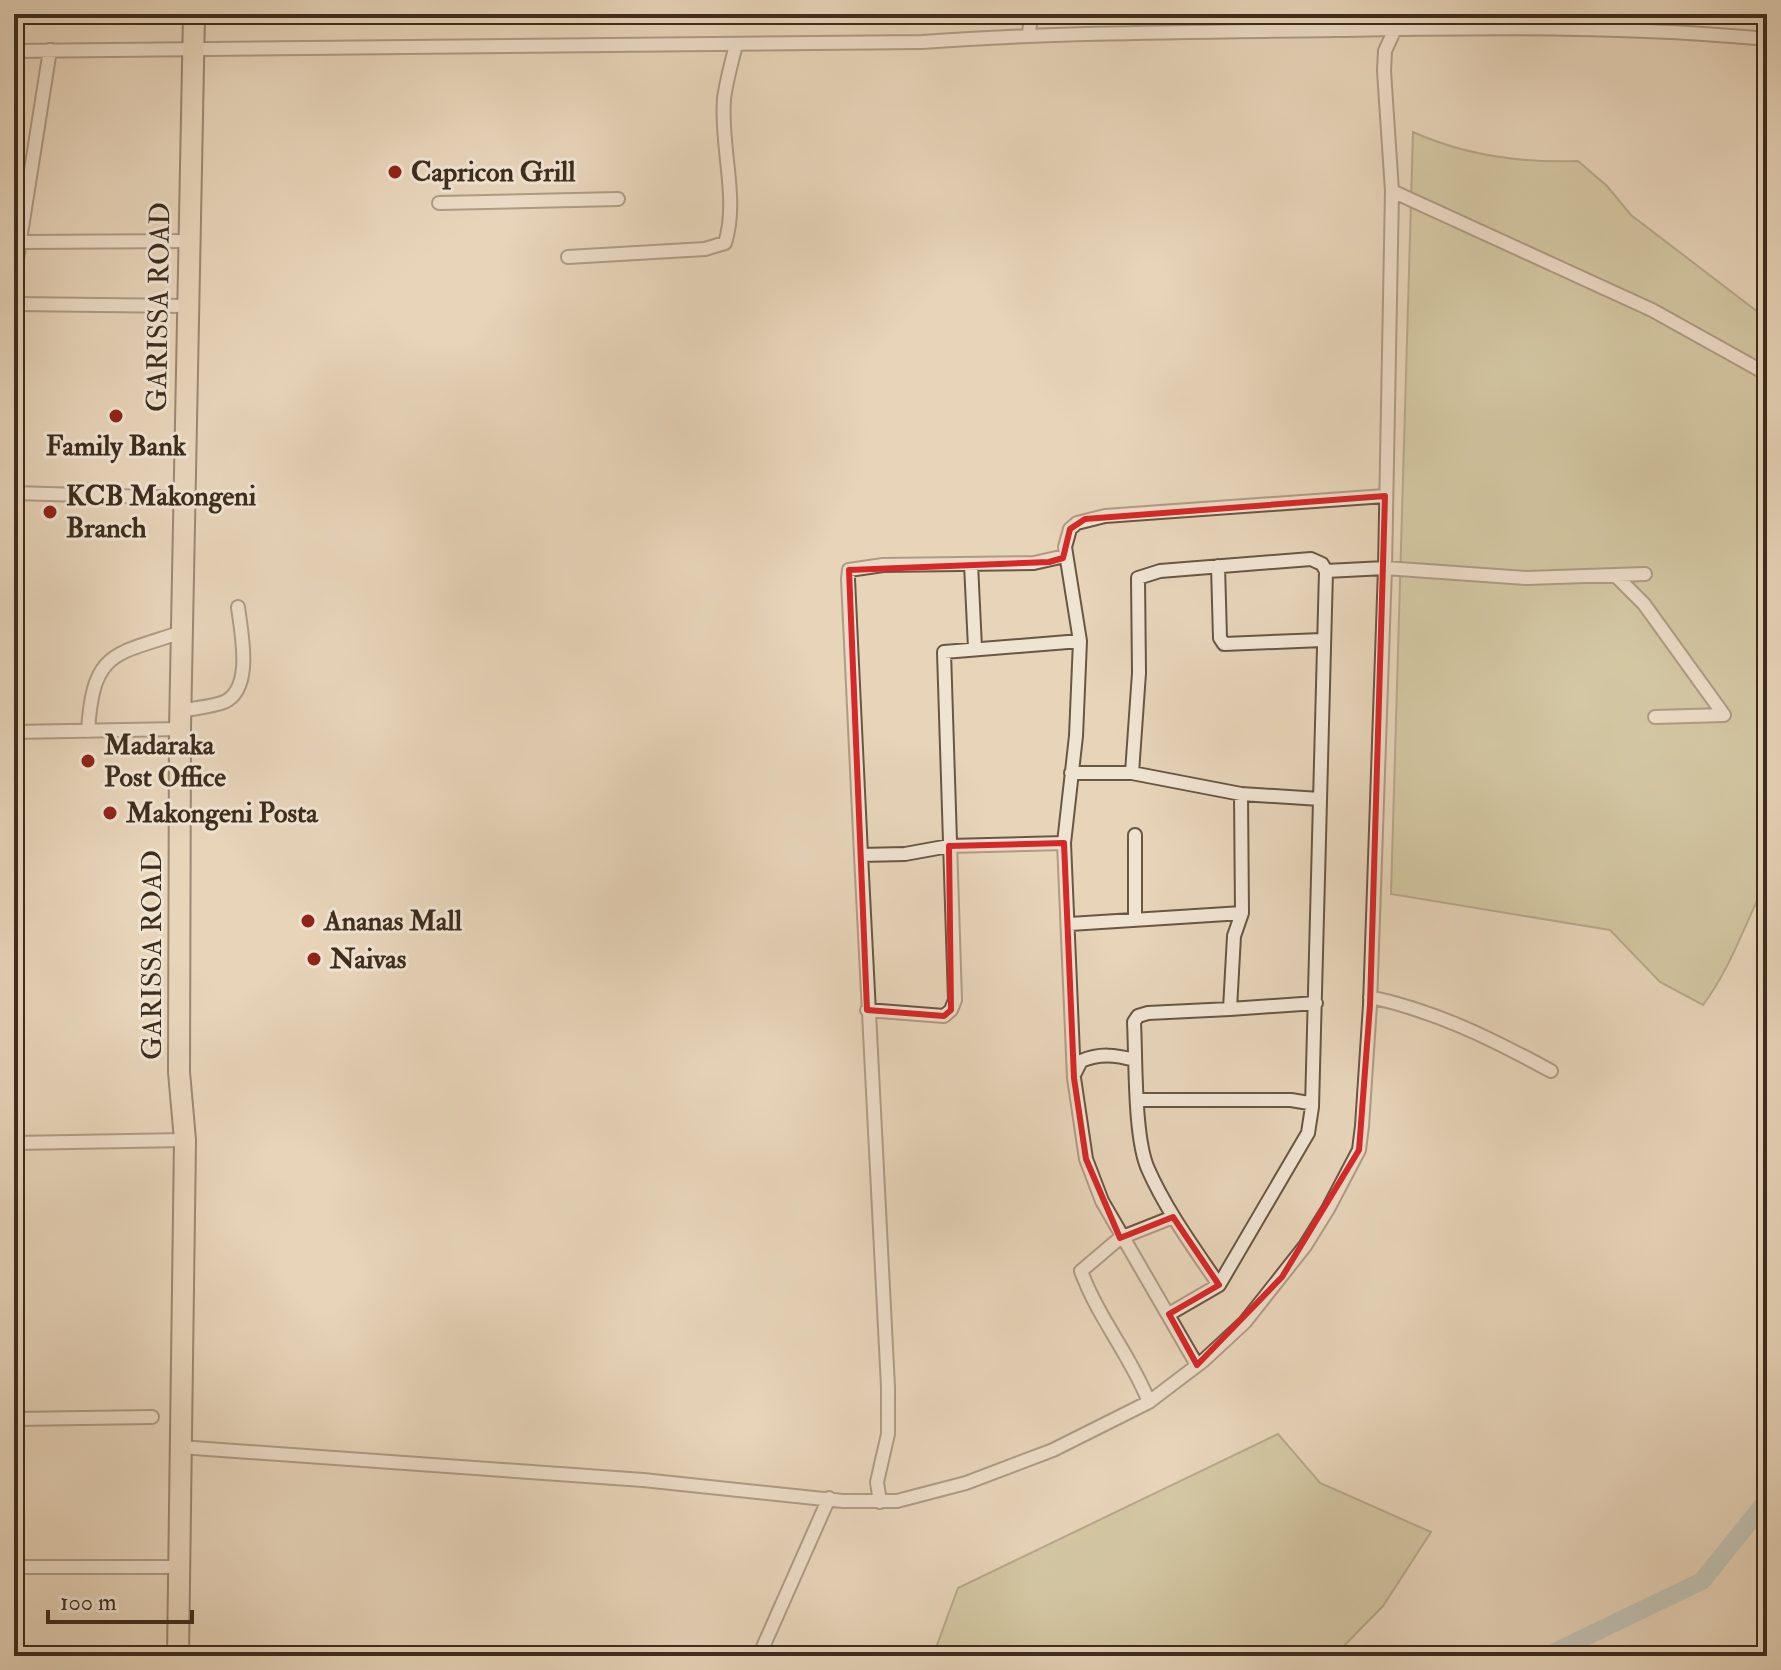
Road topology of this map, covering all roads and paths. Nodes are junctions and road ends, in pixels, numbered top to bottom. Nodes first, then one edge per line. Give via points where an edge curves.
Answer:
1 (194, 14) edge
2 (1031, 14) edge
3 (1395, 29) junction
4 (1029, 34) junction
5 (1767, 39) edge
6 (736, 44) junction
7 (50, 50) junction
8 (14, 51) edge
9 (193, 51) junction
10 (1392, 191) junction
11 (618, 199) dead end
12 (439, 203) dead end
13 (188, 241) junction
14 (20, 242) junction
15 (568, 257) dead end
16 (14, 278) edge
17 (14, 304) edge
18 (187, 306) junction
19 (1767, 374) edge
20 (14, 493) edge
21 (1385, 496) junction
22 (184, 498) junction
23 (1065, 556) junction
24 (971, 564) junction
25 (1218, 566) junction
26 (1385, 568) junction
27 (1326, 571) junction
28 (1645, 574) dead end
29 (1615, 575) junction
30 (238, 607) dead end
31 (182, 632) junction
32 (1322, 640) junction
33 (1080, 641) junction
34 (975, 648) junction
35 (1655, 717) dead end
36 (180, 720) junction
37 (88, 731) junction
38 (14, 732) edge
39 (1071, 773) junction
40 (1132, 773) junction
41 (1241, 794) junction
42 (1320, 799) junction
43 (1135, 835) dead end
44 (1064, 843) junction
45 (949, 846) junction
46 (861, 855) junction
47 (1242, 913) junction
48 (1135, 917) junction
49 (1070, 924) junction
50 (1370, 997) junction
51 (1316, 1003) junction
52 (1230, 1009) junction
53 (867, 1010) junction
54 (1135, 1060) junction
55 (1551, 1071) dead end
56 (1074, 1078) junction
57 (1139, 1100) junction
58 (1312, 1107) junction
59 (185, 1140) junction
60 (14, 1143) edge
61 (1173, 1217) junction
62 (1120, 1238) junction
63 (1219, 1285) junction
64 (1169, 1314) junction
65 (1197, 1365) junction
66 (1149, 1402) junction
67 (152, 1417) dead end
68 (14, 1419) edge
69 (180, 1447) junction
70 (829, 1498) junction
71 (880, 1502) junction
72 (14, 1567) edge
73 (178, 1567) junction
74 (178, 1656) edge
75 (759, 1656) edge

1 - 9 highway, GARISSA ROAD
2 - 4 street
3 - 4 street
3 - 5 street via 1702,33
3 - 10 street via 1385,51 1384,71
4 - 6 street via 922,42
6 - 9 street
6 - 15 street via 724,99 732,222 725,243 705,249
7 - 8 street
7 - 9 street
7 - 14 street
9 - 13 highway, GARISSA ROAD
10 - 19 street via 1652,310
10 - 21 street
11 - 12 street
13 - 14 street
13 - 18 highway, GARISSA ROAD
14 - 16 street
17 - 18 street
18 - 22 highway, GARISSA ROAD
20 - 22 street
21 - 23 street via 1085,519 1070,529
21 - 26 street
22 - 31 highway, GARISSA ROAD
23 - 24 street via 1049,562
23 - 33 street
24 - 34 street
24 - 46 street via 849,570
25 - 27 street via 1311,559
25 - 32 street via 1224,644
25 - 40 street via 1138,578
26 - 27 street
26 - 29 street via 1526,578
26 - 50 street
27 - 32 street
28 - 29 street
29 - 35 street via 1644,604 1724,715
30 - 36 street via 240,684 227,701
31 - 36 highway, GARISSA ROAD
31 - 37 street via 112,656 102,666 90,700
32 - 42 street
33 - 34 street
33 - 39 street
34 - 45 street via 944,652
36 - 37 street
36 - 59 highway, GARISSA ROAD via 179,1072
37 - 38 street
39 - 40 street
39 - 44 street
40 - 41 street
41 - 42 street
41 - 47 street
42 - 51 street
43 - 48 street
44 - 45 street
44 - 49 street
45 - 46 street
45 - 53 street via 955,1000 951,1010 944,1016
46 - 53 street
47 - 48 street
47 - 52 street via 1234,936
48 - 49 street
49 - 56 street
50 - 55 street via 1463,1025
50 - 65 street via 1359,1150 1346,1178 1282,1277 1245,1322
51 - 52 street
51 - 58 street
52 - 54 street via 1138,1016
53 - 71 street via 888,1387 888,1434 877,1482
54 - 56 street via 1090,1057 1079,1063
54 - 57 street
56 - 62 street via 1092,1177
57 - 58 street via 1291,1100
57 - 61 street via 1147,1168
58 - 63 street via 1308,1133
59 - 60 street
59 - 69 highway, GARISSA ROAD
61 - 62 street
61 - 63 street
62 - 64 street
62 - 66 street via 1081,1271
63 - 64 street
64 - 65 street
65 - 66 street
66 - 71 street via 1053,1450 966,1483
67 - 68 street
69 - 70 street
69 - 73 highway, GARISSA ROAD
70 - 71 street
70 - 75 street
72 - 73 street
73 - 74 highway, GARISSA ROAD

